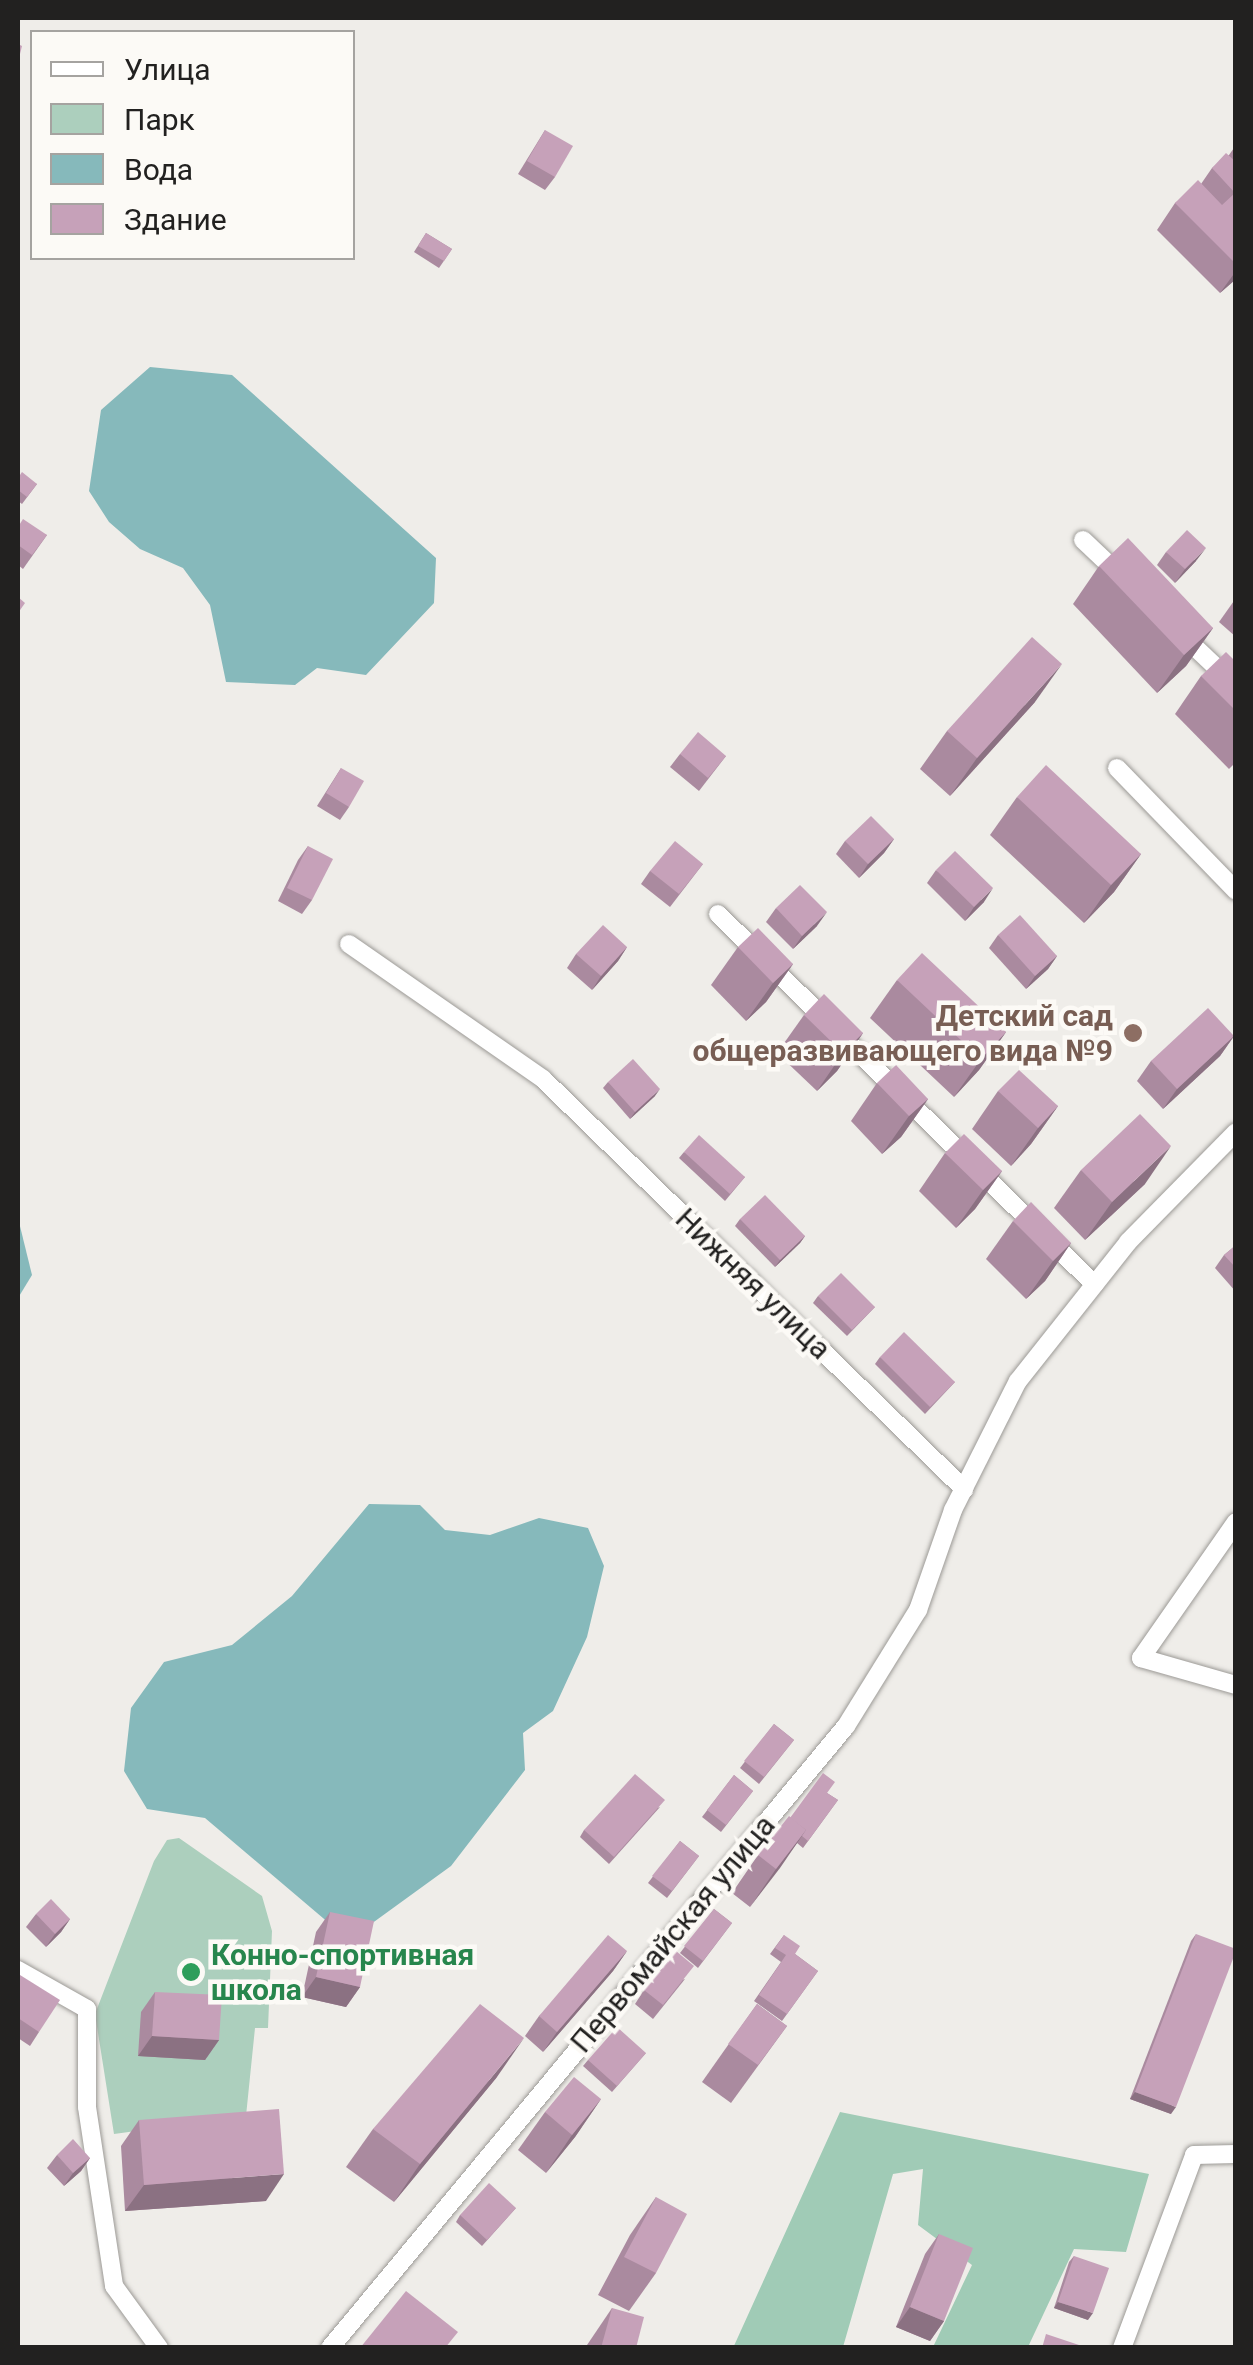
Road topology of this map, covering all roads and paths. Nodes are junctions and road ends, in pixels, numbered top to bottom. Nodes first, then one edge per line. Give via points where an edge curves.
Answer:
1 (1083, 540) dead end
2 (1138, 593) edge
3 (1166, 620) edge
4 (1236, 686) edge
5 (1118, 768) dead end
6 (1236, 891) edge
7 (718, 914) dead end
8 (349, 944) dead end
9 (1236, 1132) edge
10 (1094, 1284) junction
11 (964, 1489) junction
12 (1236, 1522) edge
13 (1236, 1685) edge
14 (18, 1970) edge
15 (1236, 2154) edge
16 (159, 2348) edge
17 (330, 2348) edge
18 (1122, 2348) edge

1 - 2 street
3 - 4 street
5 - 6 street
7 - 10 street
8 - 11 street, Нижняя улица via 543,1079
9 - 10 street, Первомайская улица
10 - 11 street, Первомайская улица via 1018,1381
11 - 17 street, Первомайская улица via 918,1610 846,1726
12 - 13 street via 1141,1658
14 - 16 street via 87,2009 87,2108 114,2286
15 - 18 street via 1194,2155

